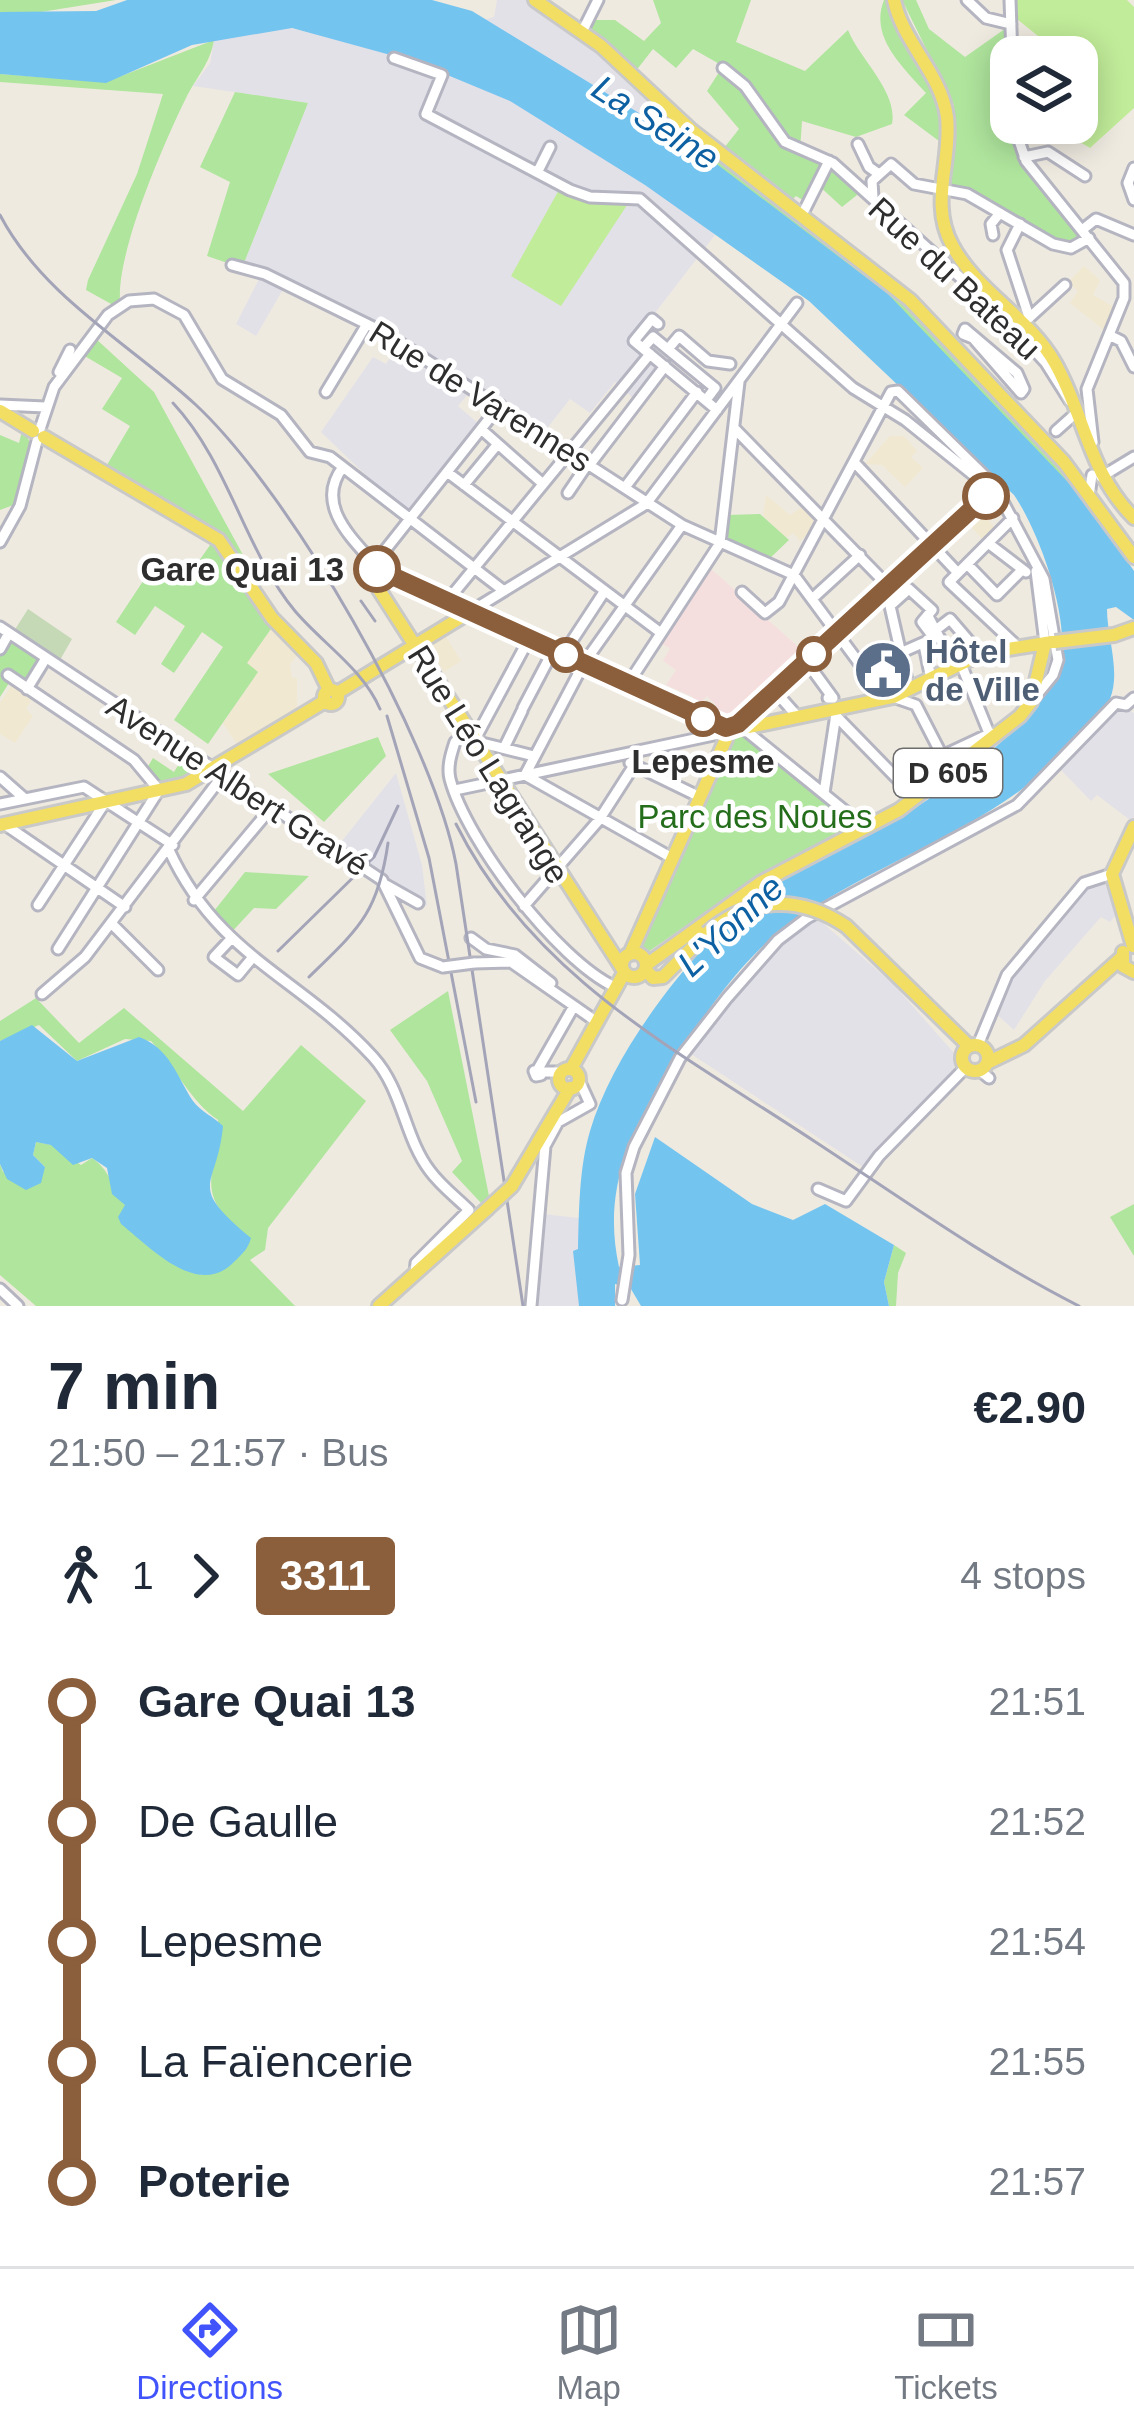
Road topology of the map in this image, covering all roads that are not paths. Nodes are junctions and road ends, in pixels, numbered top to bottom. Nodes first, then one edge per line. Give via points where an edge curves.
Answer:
1 (535, 0) edge
2 (598, 0) edge
3 (897, 0) edge
4 (968, 0) edge
5 (1010, 0) edge
6 (1011, 24) junction
7 (582, 32) junction
8 (1011, 36) edge
9 (394, 58) dead end
10 (723, 68) dead end
11 (858, 144) dead end
12 (1020, 144) edge
13 (550, 147) dead end
14 (1024, 157) junction
15 (829, 161) junction
16 (538, 171) junction
17 (1134, 171) edge
18 (879, 174) junction
19 (1085, 176) dead end
20 (943, 189) junction
21 (1134, 197) edge
22 (873, 203) junction
23 (1000, 213) junction
24 (802, 215) junction
25 (1020, 224) junction
26 (1085, 234) junction
27 (993, 235) dead end
28 (1134, 236) edge
29 (232, 265) dead end
30 (1065, 285) dead end
31 (797, 303) dead end
32 (1026, 320) junction
33 (367, 324) junction
34 (658, 324) dead end
35 (781, 325) junction
36 (1109, 335) junction
37 (668, 349) junction
38 (70, 350) dead end
39 (647, 351) junction
40 (1038, 353) junction
41 (730, 364) dead end
42 (664, 366) junction
43 (1134, 367) edge
44 (61, 376) junction
45 (1015, 376) junction
46 (737, 388) junction
47 (326, 392) dead end
48 (701, 396) junction
49 (1016, 397) dead end
50 (500, 405) junction
51 (883, 406) junction
52 (45, 407) junction
53 (1073, 407) junction
54 (0, 408) edge
55 (717, 410) junction
56 (734, 428) junction
57 (482, 429) junction
58 (1056, 431) dead end
59 (39, 434) junction
60 (1087, 434) junction
61 (497, 445) junction
62 (569, 450) junction
63 (1134, 457) edge
64 (854, 462) junction
65 (590, 463) junction
66 (341, 469) junction
67 (447, 472) junction
68 (1099, 477) junction
69 (542, 483) junction
70 (464, 485) junction
71 (626, 486) junction
72 (992, 490) junction
73 (568, 493) dead end
74 (1089, 496) junction
75 (648, 501) junction
76 (1013, 518) junction
77 (1134, 518) edge
78 (824, 519) junction
79 (409, 520) junction
80 (511, 523) junction
81 (682, 525) junction
82 (0, 542) edge
83 (720, 543) junction
84 (988, 543) junction
85 (933, 545) junction
86 (860, 555) junction
87 (1134, 557) edge
88 (556, 559) junction
89 (377, 565) junction
90 (474, 569) junction
91 (958, 573) junction
92 (1019, 573) junction
93 (794, 575) junction
94 (1036, 575) junction
95 (892, 584) junction
96 (504, 591) junction
97 (604, 592) junction
98 (742, 592) dead end
99 (902, 594) junction
100 (813, 598) junction
101 (448, 600) junction
102 (972, 605) junction
103 (624, 606) junction
104 (473, 610) junction
105 (953, 622) junction
106 (4, 630) edge
107 (837, 631) junction
108 (661, 633) junction
109 (1129, 633) edge
110 (530, 637) junction
111 (933, 637) junction
112 (1044, 643) junction
113 (414, 646) junction
114 (1012, 646) junction
115 (0, 649) edge
116 (559, 651) junction
117 (901, 653) junction
118 (980, 654) junction
119 (46, 658) junction
120 (806, 661) junction
121 (584, 663) junction
122 (958, 666) junction
123 (8, 675) dead end
124 (932, 679) junction
125 (628, 684) junction
126 (27, 689) junction
127 (909, 689) junction
128 (774, 691) junction
129 (330, 695) junction
130 (889, 697) junction
131 (1031, 702) junction
132 (1131, 705) edge
133 (756, 707) junction
134 (833, 708) junction
135 (798, 717) junction
136 (760, 724) junction
137 (728, 730) junction
138 (994, 734) junction
139 (472, 738) junction
140 (504, 748) junction
141 (625, 753) junction
142 (535, 756) junction
143 (942, 756) junction
144 (633, 767) junction
145 (950, 771) junction
146 (219, 772) junction
147 (525, 775) junction
148 (1, 779) edge
149 (498, 780) junction
150 (159, 790) junction
151 (455, 790) junction
152 (824, 793) junction
153 (700, 797) junction
154 (91, 798) junction
155 (916, 798) junction
156 (25, 799) junction
157 (106, 801) junction
158 (0, 804) edge
159 (272, 807) junction
160 (600, 818) junction
161 (140, 824) junction
162 (2, 825) edge
163 (859, 827) junction
164 (1134, 827) edge
165 (171, 848) junction
166 (672, 858) junction
167 (63, 866) junction
168 (555, 869) junction
169 (1112, 874) junction
170 (386, 885) junction
171 (98, 888) junction
172 (194, 900) junction
173 (418, 903) dead end
174 (38, 905) dead end
175 (524, 906) junction
176 (125, 907) junction
177 (112, 924) junction
178 (471, 938) dead end
179 (230, 940) junction
180 (1133, 946) edge
181 (58, 949) dead end
182 (253, 957) junction
183 (632, 963) junction
184 (1130, 968) edge
185 (158, 970) dead end
186 (615, 987) junction
187 (42, 994) dead end
188 (572, 1005) junction
189 (597, 1022) junction
190 (977, 1059) junction
191 (564, 1078) junction
192 (818, 1189) dead end
193 (416, 1273) junction
194 (0, 1289) edge
195 (623, 1294) dead end
196 (18, 1306) edge
197 (379, 1306) edge
198 (530, 1306) edge

1 - 7 main road
2 - 7 street
3 - 20 main road via 911,45 943,100
4 - 6 street via 986,18
5 - 6 street
6 - 8 street
7 - 24 main road
9 - 16 street via 442,75 427,111 466,139
10 - 15 street, Rue du Bateau via 785,142
11 - 18 street
12 - 14 street
13 - 16 street
14 - 19 street via 1048,152
14 - 26 street
15 - 22 street, Rue du Bateau
15 - 24 street
16 - 35 street via 590,196 640,199
17 - 21 street
18 - 20 street via 891,164 914,184
18 - 22 street via 869,188
20 - 23 street
20 - 32 main road via 947,235 979,279
22 - 40 street, Rue du Bateau via 925,242
23 - 25 street
23 - 27 street
24 - 74 main road via 910,300
25 - 26 street via 1064,248
25 - 32 street via 1007,250
26 - 28 street via 1096,222
26 - 36 street via 1124,283
29 - 33 street, Rue de Varennes
30 - 32 street
31 - 35 street
32 - 53 main road
33 - 47 street
33 - 50 street, Rue de Varennes
34 - 39 street via 652,319 634,340
35 - 46 street
35 - 51 street
36 - 43 street
36 - 60 street via 1087,389
37 - 39 street via 652,337
37 - 41 street via 679,336 708,361
37 - 48 street via 715,388
38 - 44 street
39 - 42 street
39 - 62 street
40 - 45 street
40 - 53 street, Rue du Bateau
42 - 48 street
42 - 65 street
44 - 52 street
44 - 66 street via 111,311 146,298 184,315 224,381
45 - 45 street via 965,329 966,338
45 - 49 street
46 - 55 street
46 - 56 street
48 - 55 street
48 - 71 street
50 - 57 street
50 - 62 street, Rue de Varennes
51 - 64 street
51 - 72 street
51 - 72 street via 898,391
52 - 54 street
52 - 59 street
53 - 58 street
53 - 60 main road
54 - 59 main road
55 - 75 street
56 - 78 street
56 - 83 street
57 - 61 street
57 - 67 street
59 - 82 street via 20,506
59 - 129 main road via 219,540 272,617 316,663
60 - 68 main road
61 - 69 street
61 - 70 street
62 - 65 street, Rue de Varennes
62 - 69 street
63 - 68 street
64 - 78 street
64 - 85 street
65 - 71 street, Rue de Varennes
65 - 73 street
66 - 79 street
66 - 89 street via 334,512 360,554
67 - 70 street
67 - 79 street
68 - 74 street
68 - 77 main road
69 - 80 street
70 - 80 street
71 - 75 street, Rue de Varennes
72 - 76 street
72 - 85 street
74 - 87 main road
75 - 81 street, Rue de Varennes
75 - 88 street
76 - 84 street
76 - 94 street
78 - 86 street
78 - 93 street
79 - 89 street
79 - 90 street
80 - 88 street
80 - 90 street
81 - 83 street, Rue de Varennes
81 - 103 street
83 - 93 street, Rue de Varennes
83 - 108 street
84 - 91 street
84 - 92 street
85 - 91 street
85 - 95 street
86 - 95 street
86 - 100 street
88 - 96 street
88 - 97 street
89 - 101 main road
89 - 113 main road, Rue Léo Lagrange via 376,584
90 - 96 street
90 - 101 street
91 - 92 street via 1000,595
91 - 102 street
92 - 94 street
93 - 98 street via 765,613
93 - 100 street
94 - 112 street
94 - 131 street via 1050,599 1058,660
95 - 99 street
95 - 107 street
96 - 104 street
97 - 103 street
97 - 116 street
99 - 111 street via 928,613
99 - 117 street via 890,606
100 - 107 street
101 - 104 main road
102 - 105 street
102 - 114 street
103 - 108 street
103 - 121 street
104 - 110 main road
104 - 113 main road
105 - 111 street
105 - 118 street
106 - 115 street
106 - 119 street, Avenue Albert Gravé
107 - 120 street
107 - 130 street
108 - 125 street
109 - 112 main road, bridge
110 - 116 main road
110 - 139 street
111 - 117 street
111 - 122 street
111 - 124 street
112 - 114 main road
112 - 131 main road
113 - 129 main road
113 - 139 main road, Rue Léo Lagrange
114 - 118 main road
116 - 121 main road
116 - 140 street
117 - 127 street
118 - 122 main road
119 - 126 street
119 - 146 street, Avenue Albert Gravé
120 - 128 street
120 - 134 street
121 - 125 main road
121 - 142 street
122 - 124 main road
122 - 138 street
123 - 126 street
124 - 127 main road
125 - 137 main road
126 - 150 street via 134,760
127 - 130 main road
128 - 133 street
128 - 135 street
129 - 146 main road
130 - 134 main road
130 - 143 street via 916,705
131 - 138 main road, D 605
132 - 195 street via 1116,703 1017,805 807,918 760,959 680,1058 634,1147
133 - 136 street
133 - 137 street
134 - 135 main road
134 - 152 street
134 - 155 street
135 - 136 main road
136 - 137 main road
137 - 141 street
137 - 152 street
137 - 153 main road
138 - 143 street
138 - 145 main road, D 605
139 - 140 street
139 - 149 main road, Rue Léo Lagrange
139 - 151 street via 452,747
140 - 142 street
141 - 144 street
141 - 147 street
142 - 147 street
143 - 145 street
144 - 153 street
144 - 160 street
145 - 155 main road, D 605
146 - 150 main road
146 - 159 street, Avenue Albert Gravé
146 - 165 street
147 - 149 street
147 - 160 street
148 - 156 street
149 - 151 street
149 - 168 main road, Rue Léo Lagrange
150 - 157 main road
150 - 161 street
151 - 175 street
152 - 163 street
153 - 166 main road
154 - 156 street via 81,787
154 - 157 main road
154 - 162 main road
155 - 163 main road, D 605
156 - 158 street
157 - 161 street
157 - 167 street
159 - 170 street, Avenue Albert Gravé
159 - 172 street
160 - 166 street
160 - 168 street
161 - 165 street
161 - 171 street
162 - 167 street
163 - 183 main road, D 605
164 - 169 main road
165 - 172 street
165 - 176 street
166 - 183 main road
167 - 171 street
167 - 174 street
168 - 175 street
168 - 183 main road, Rue Léo Lagrange
169 - 180 main road
169 - 190 street via 1084,883 1007,975
170 - 173 street
170 - 188 street, Avenue Albert Gravé, bridge via 429,965 511,962
171 - 176 street
171 - 181 street
172 - 179 street
175 - 186 street
176 - 177 street
177 - 185 street
177 - 187 street
178 - 188 street via 515,955
179 - 182 street
179 - 182 street via 214,957 225,967 238,975
180 - 184 main road
182 - 193 street via 372,1057 430,1171 470,1210 416,1263
183 - 186 main road, D 605
183 - 190 main road, bridge via 660,983 741,910 806,906 846,926
183 - 191 main road, D 605
184 - 190 main road via 1088,986 1012,1052
186 - 189 main road, D 605
188 - 189 street
188 - 191 street
189 - 191 main road, D 605
190 - 192 street via 879,1156 846,1201
191 - 193 main road, D 605, bridge via 553,1119 512,1186
191 - 198 street via 588,1108 558,1122 544,1152
193 - 197 main road, D 605
194 - 196 street

